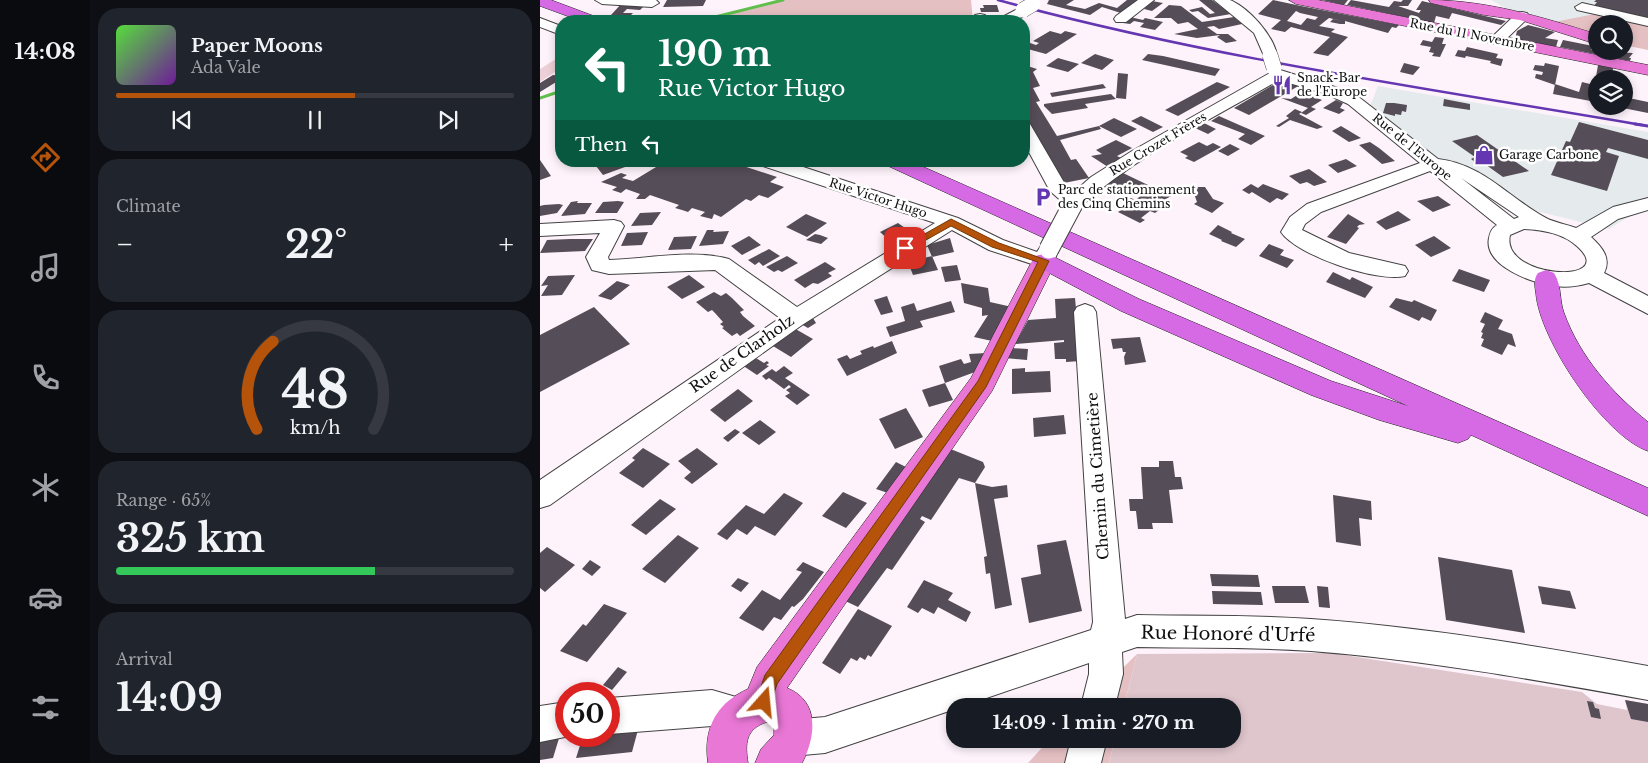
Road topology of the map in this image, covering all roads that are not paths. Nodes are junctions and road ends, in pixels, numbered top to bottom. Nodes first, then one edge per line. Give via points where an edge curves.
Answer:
1 (602, 0) edge
2 (1147, 0) edge
3 (1220, 0) edge
4 (1296, 0) edge
5 (1436, 0) edge
6 (540, 1) edge
7 (653, 1) edge
8 (1030, 4) edge
9 (1582, 7) dead end
10 (540, 10) edge
11 (578, 15) edge
12 (642, 15) edge
13 (1012, 15) edge
14 (555, 16) edge
15 (1522, 16) junction
16 (1121, 19) dead end
17 (540, 22) edge
18 (1648, 22) edge
19 (555, 28) edge
20 (1588, 37) edge
21 (1497, 40) junction
22 (1274, 66) junction
23 (1648, 70) edge
24 (1030, 139) edge
25 (1433, 164) junction
26 (784, 167) edge
27 (906, 167) edge
28 (938, 167) edge
29 (1074, 202) junction
30 (1648, 204) edge
31 (951, 222) junction
32 (1541, 224) junction
33 (1510, 226) junction
34 (540, 230) edge
35 (1577, 237) junction
36 (1046, 255) junction
37 (1397, 271) dead end
38 (1591, 275) junction
39 (1546, 278) junction
40 (1648, 306) edge
41 (1085, 312) dead end
42 (795, 317) junction
43 (1648, 439) edge
44 (1568, 466) junction
45 (1648, 482) edge
46 (540, 496) edge
47 (1648, 502) edge
48 (1105, 640) junction
49 (1648, 683) edge
50 (1100, 698) edge
51 (752, 708) junction
52 (620, 715) edge
53 (555, 722) edge
54 (540, 724) edge
55 (1087, 748) edge
56 (784, 751) edge
57 (728, 763) edge
58 (1083, 763) edge

1 - 7 street
2 - 16 street
3 - 22 street via 1263,38
4 - 21 main road, Rue du 11 Novembre
5 - 15 main road
6 - 11 highway
7 - 12 street
8 - 13 street
9 - 18 street
10 - 14 highway
15 - 20 main road
15 - 21 street
17 - 19 street
21 - 23 main road, Rue du 11 Novembre
22 - 25 street, Rue de l'Europe via 1354,101
22 - 29 street, Rue Crozet Frères via 1098,181
24 - 29 street via 1057,187
25 - 32 street via 1463,169
25 - 33 street, Rue de l'Europe
25 - 37 street via 1314,208 1297,221 1290,232 1304,242 1374,269
26 - 31 street, Rue Victor Hugo
27 - 44 highway
28 - 45 highway
29 - 36 street, Rue Crozet Frères, bridge
30 - 35 street via 1629,206
31 - 36 street, Rue Victor Hugo via 996,245
31 - 42 street, Rue de Clarholz
32 - 33 street
32 - 35 street
33 - 39 street via 1501,231 1498,247 1505,256
34 - 42 street via 614,226 596,258 600,265 721,264
35 - 38 street via 1588,244 1598,261
36 - 44 highway via 1130,305 1321,388
36 - 51 main road via 982,384
38 - 39 street via 1564,280
38 - 40 street
39 - 43 highway via 1551,310 1575,361 1596,391
41 - 48 street, Chemin du Cimetière via 1109,622
42 - 46 street, Rue de Clarholz
44 - 47 highway
48 - 49 street, Rue Honoré d'Urfé via 1137,631 1310,635 1553,666
48 - 50 street, Chemin du Cimetière via 1106,674
48 - 56 street, Rue Honoré d'Urfé
51 - 52 street
51 - 56 main road via 774,702 789,710 794,728
51 - 57 main road via 730,728 725,744
53 - 54 street
55 - 58 street

